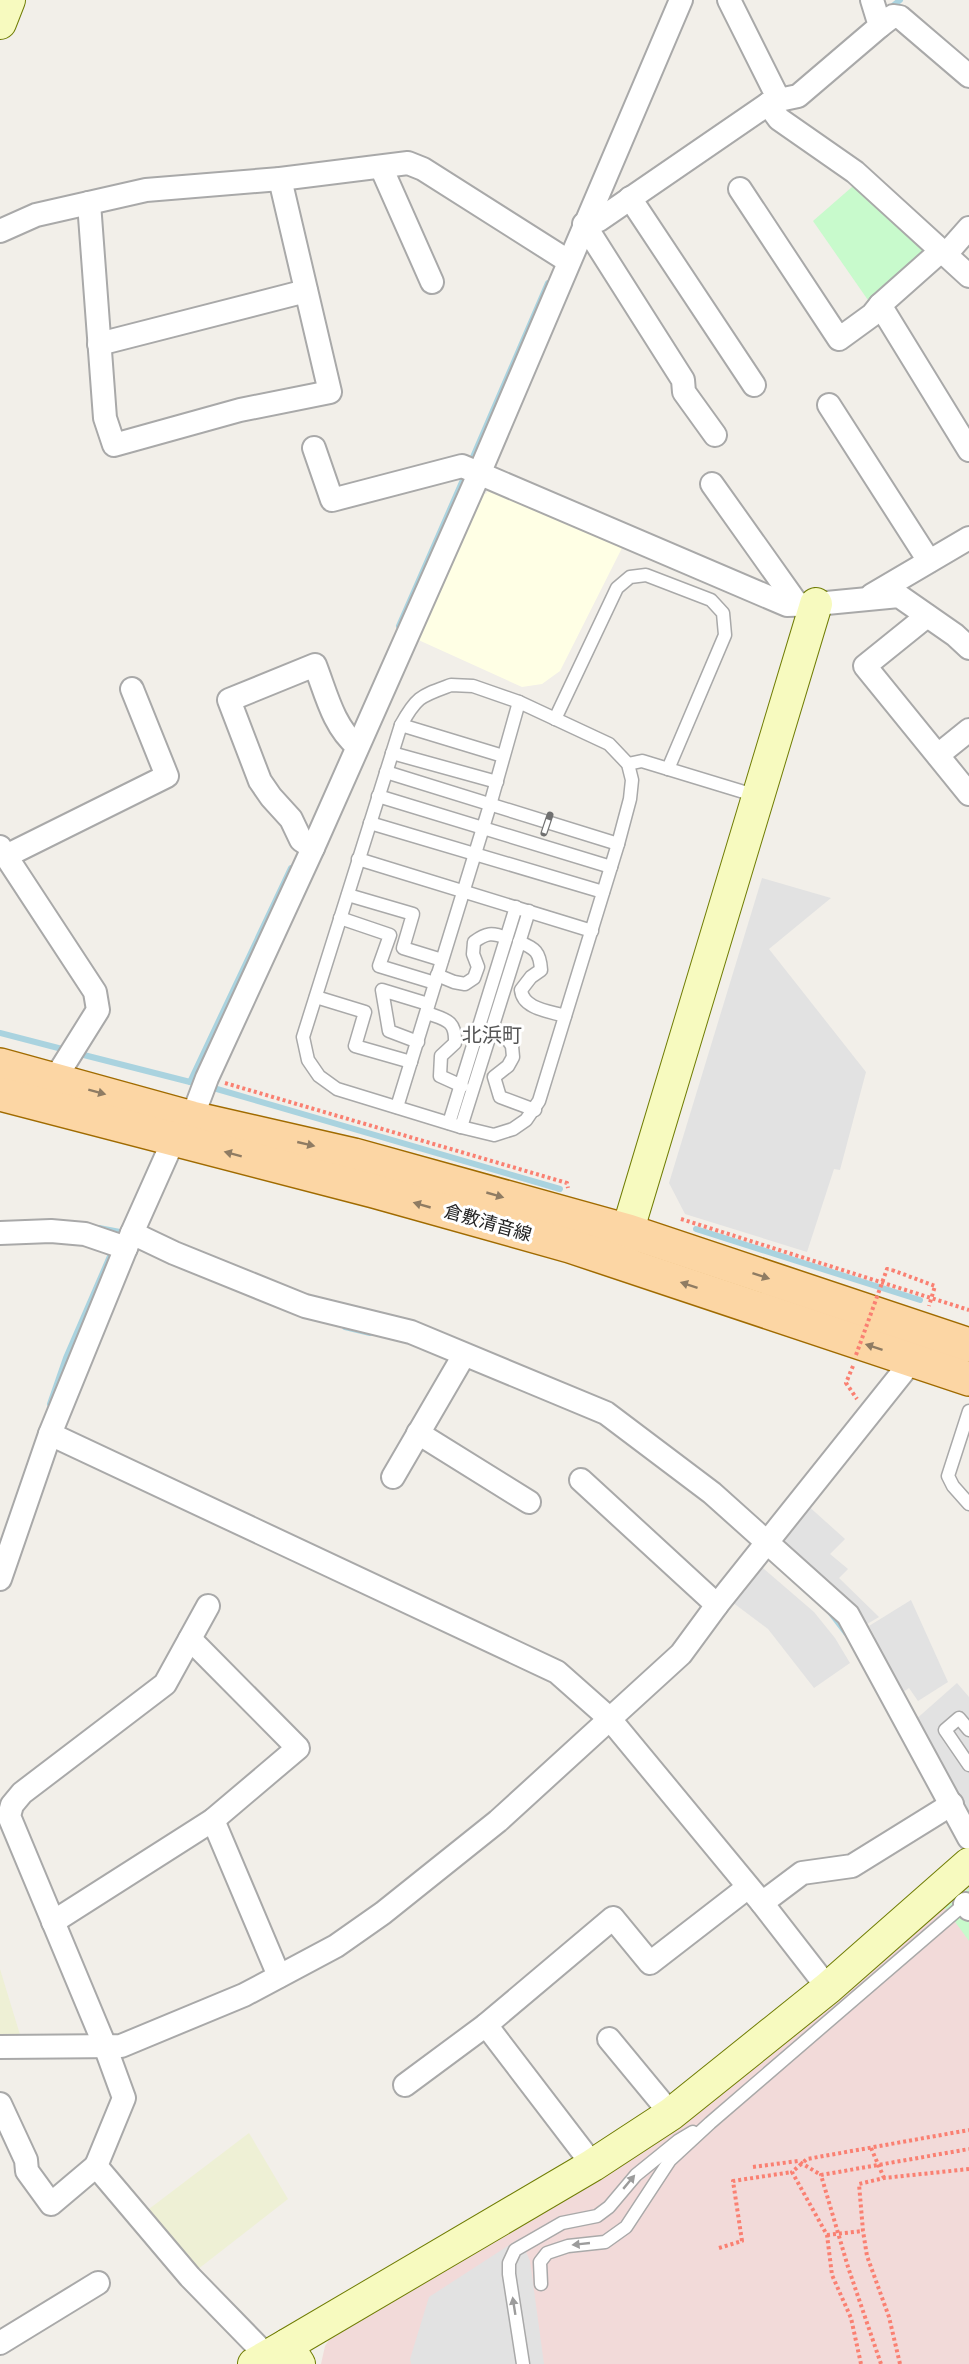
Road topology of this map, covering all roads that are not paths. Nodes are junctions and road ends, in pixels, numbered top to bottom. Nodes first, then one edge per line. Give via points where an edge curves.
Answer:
1 (681, 0) edge
2 (729, 0) edge
3 (877, 15) edge
4 (969, 76) edge
5 (774, 102) junction
6 (381, 167) junction
7 (280, 178) junction
8 (740, 189) dead end
9 (633, 202) junction
10 (89, 203) junction
11 (584, 224) junction
12 (969, 228) edge
13 (0, 231) edge
14 (944, 252) junction
15 (568, 261) junction
16 (969, 276) edge
17 (432, 282) dead end
18 (306, 291) junction
19 (880, 305) junction
20 (99, 344) junction
21 (754, 385) dead end
22 (829, 405) dead end
23 (715, 435) dead end
24 (314, 448) dead end
25 (969, 450) edge
26 (472, 471) junction
27 (712, 484) dead end
28 (969, 537) edge
29 (929, 561) junction
30 (866, 599) junction
31 (807, 604) junction
32 (927, 616) junction
33 (969, 648) edge
34 (132, 689) dead end
35 (519, 702) junction
36 (555, 719) junction
37 (401, 725) junction
38 (969, 730) edge
39 (352, 742) junction
40 (392, 753) junction
41 (938, 755) junction
42 (503, 756) junction
43 (628, 764) junction
44 (668, 768) junction
45 (386, 772) junction
46 (496, 782) junction
47 (969, 794) edge
48 (378, 796) junction
49 (757, 796) junction
50 (490, 806) junction
51 (370, 823) junction
52 (483, 827) junction
53 (307, 843) junction
54 (618, 844) junction
55 (3, 851) edge
56 (474, 855) junction
57 (358, 859) junction
58 (611, 867) junction
59 (464, 891) junction
60 (603, 892) junction
61 (348, 895) junction
62 (516, 907) junction
63 (529, 911) junction
64 (340, 918) junction
65 (592, 932) junction
66 (506, 938) junction
67 (519, 942) junction
68 (442, 960) junction
69 (436, 979) junction
70 (316, 997) junction
71 (428, 1009) junction
72 (565, 1016) junction
73 (492, 1032) junction
74 (418, 1042) junction
75 (411, 1062) junction
76 (0, 1065) edge
77 (59, 1073) junction
78 (462, 1086) junction
79 (0, 1094) edge
80 (397, 1107) junction
81 (194, 1108) junction
82 (535, 1110) junction
83 (455, 1125) junction
84 (0, 1233) edge
85 (122, 1242) junction
86 (623, 1247) junction
87 (969, 1345) edge
88 (464, 1355) junction
89 (904, 1357) junction
90 (969, 1379) edge
91 (969, 1411) edge
92 (418, 1433) junction
93 (50, 1434) junction
94 (393, 1477) dead end
95 (581, 1480) dead end
96 (529, 1502) dead end
97 (969, 1504) edge
98 (767, 1542) junction
99 (0, 1579) edge
100 (717, 1605) junction
101 (208, 1606) dead end
102 (190, 1640) junction
103 (609, 1718) junction
104 (969, 1730) edge
105 (969, 1765) edge
106 (952, 1804) junction
107 (4, 1809) edge
108 (213, 1820) junction
109 (969, 1838) edge
110 (969, 1864) edge
111 (755, 1895) junction
112 (968, 1904) edge
113 (53, 1922) junction
114 (279, 1976) junction
115 (828, 1988) junction
116 (486, 2025) junction
117 (609, 2039) dead end
118 (105, 2046) junction
119 (0, 2047) edge
120 (405, 2085) dead end
121 (0, 2104) edge
122 (671, 2114) junction
123 (710, 2123) junction
124 (593, 2165) junction
125 (96, 2166) junction
126 (98, 2283) dead end
127 (541, 2284) dead end
128 (0, 2343) edge
129 (277, 2357) edge
130 (523, 2364) edge

1 - 11 street
2 - 5 street
3 - 4 street via 900,17
3 - 5 street via 798,96
5 - 9 street
5 - 14 street via 787,126 855,172
6 - 7 street
6 - 15 street via 408,164 423,169
6 - 17 street
7 - 10 street via 146,190
7 - 18 street
8 - 19 street via 839,339
9 - 11 street
9 - 21 street
10 - 13 street via 36,215
10 - 20 street
11 - 15 street
11 - 23 street via 683,380 684,392
12 - 14 street
14 - 16 street
14 - 19 street
15 - 26 street
18 - 20 street
18 - 20 street via 330,392 240,410 114,445 105,418
19 - 25 street
22 - 29 street
24 - 26 street via 332,500 462,466
26 - 31 street via 738,586 787,605
26 - 39 street
27 - 31 street
28 - 29 street
29 - 30 street
30 - 31 street
30 - 32 street via 899,596
31 - 49 street
32 - 33 street
32 - 41 street via 865,666
34 - 55 street via 167,776
35 - 36 lane
35 - 37 lane via 473,686 451,685 413,703
35 - 42 lane
36 - 43 lane via 609,744
36 - 44 lane via 617,588 630,577 646,575 711,600 723,613 725,635
37 - 40 lane
37 - 42 lane
38 - 41 street
39 - 53 street
39 - 53 street via 336,721 315,665 229,700 260,781
40 - 45 lane
40 - 46 lane
41 - 47 street
42 - 46 lane
43 - 44 lane via 642,761
43 - 54 lane via 632,780 630,799
44 - 49 lane
45 - 48 lane
45 - 50 lane
46 - 50 lane
48 - 51 lane
48 - 52 lane
49 - 86 street
50 - 52 lane
50 - 54 lane
51 - 56 lane
51 - 57 lane
52 - 56 lane
52 - 58 lane
53 - 81 street
54 - 58 lane
55 - 77 street via 95,992 98,1010
56 - 59 lane
56 - 60 lane
57 - 59 lane
57 - 61 lane
58 - 60 lane
59 - 62 lane
59 - 68 lane
60 - 65 lane
61 - 64 lane
61 - 68 lane via 413,914 403,948
62 - 63 lane
62 - 66 lane
63 - 65 lane
63 - 67 lane
64 - 69 lane via 390,935 379,966
64 - 70 lane
65 - 72 lane
66 - 69 lane via 484,934 474,942 478,967 474,978 465,984
66 - 78 lane
67 - 72 lane via 532,948 540,958 541,970 521,990 522,998 528,1004
67 - 73 lane
68 - 69 lane
69 - 71 lane
70 - 75 lane via 365,1012 355,1046
70 - 80 lane via 303,1037 308,1060 319,1076 337,1089
71 - 74 lane
71 - 74 lane via 382,990 390,1031
71 - 78 lane via 456,1031 455,1043 441,1056 440,1076
72 - 82 lane
73 - 82 lane via 506,1037 512,1046 513,1057 508,1066 494,1077 500,1097
73 - 83 lane
74 - 75 lane
75 - 80 lane
76 - 77 main road, 倉敷清音線
77 - 79 main road, 倉敷清音線
77 - 81 main road, 倉敷清音線
78 - 83 lane
80 - 83 lane
81 - 85 street
81 - 86 main road, 倉敷清音線 via 374,1191
82 - 83 lane via 513,1129 494,1135
84 - 85 street via 51,1231
85 - 88 street via 174,1253 305,1306 411,1332
85 - 93 street
86 -> 87 main road, 倉敷清音線
89 -> 86 main road, 倉敷清音線
88 - 92 street
88 - 98 street via 606,1413 712,1493
89 - 90 main road, 倉敷清音線
89 - 98 street via 903,1372
91 - 97 lane via 948,1476
92 - 94 street
92 - 96 street
93 - 99 street
93 - 103 street via 538,1661 557,1672
95 - 100 street
98 - 100 street
98 - 106 street via 848,1615
100 - 103 street via 681,1654
101 - 102 street
102 - 107 street via 165,1684
102 - 108 street via 298,1748
103 - 111 street
103 - 114 street via 498,1821 383,1913 336,1946
104 - 105 lane via 959,1718 945,1730
106 - 109 street
106 - 111 street via 852,1866 802,1873
107 - 113 street
108 - 113 street
108 - 114 street
110 - 115 street
111 - 115 street
111 - 116 street via 650,1963 613,1918
112 - 123 lane
113 - 118 street
114 - 118 street via 244,1995 121,2046
115 - 122 street
116 - 120 street
116 - 124 street
117 - 122 street
118 - 119 street
118 - 125 street via 124,2098
121 - 125 street via 44,2209
122 - 124 street
123 -> 127 lane via 670,2160 626,2227 605,2242 547,2253 540,2262
130 -> 123 lane via 509,2274 515,2250 562,2223 597,2216 636,2175 678,2141
124 - 129 street
125 - 129 street via 190,2277
126 - 128 street

